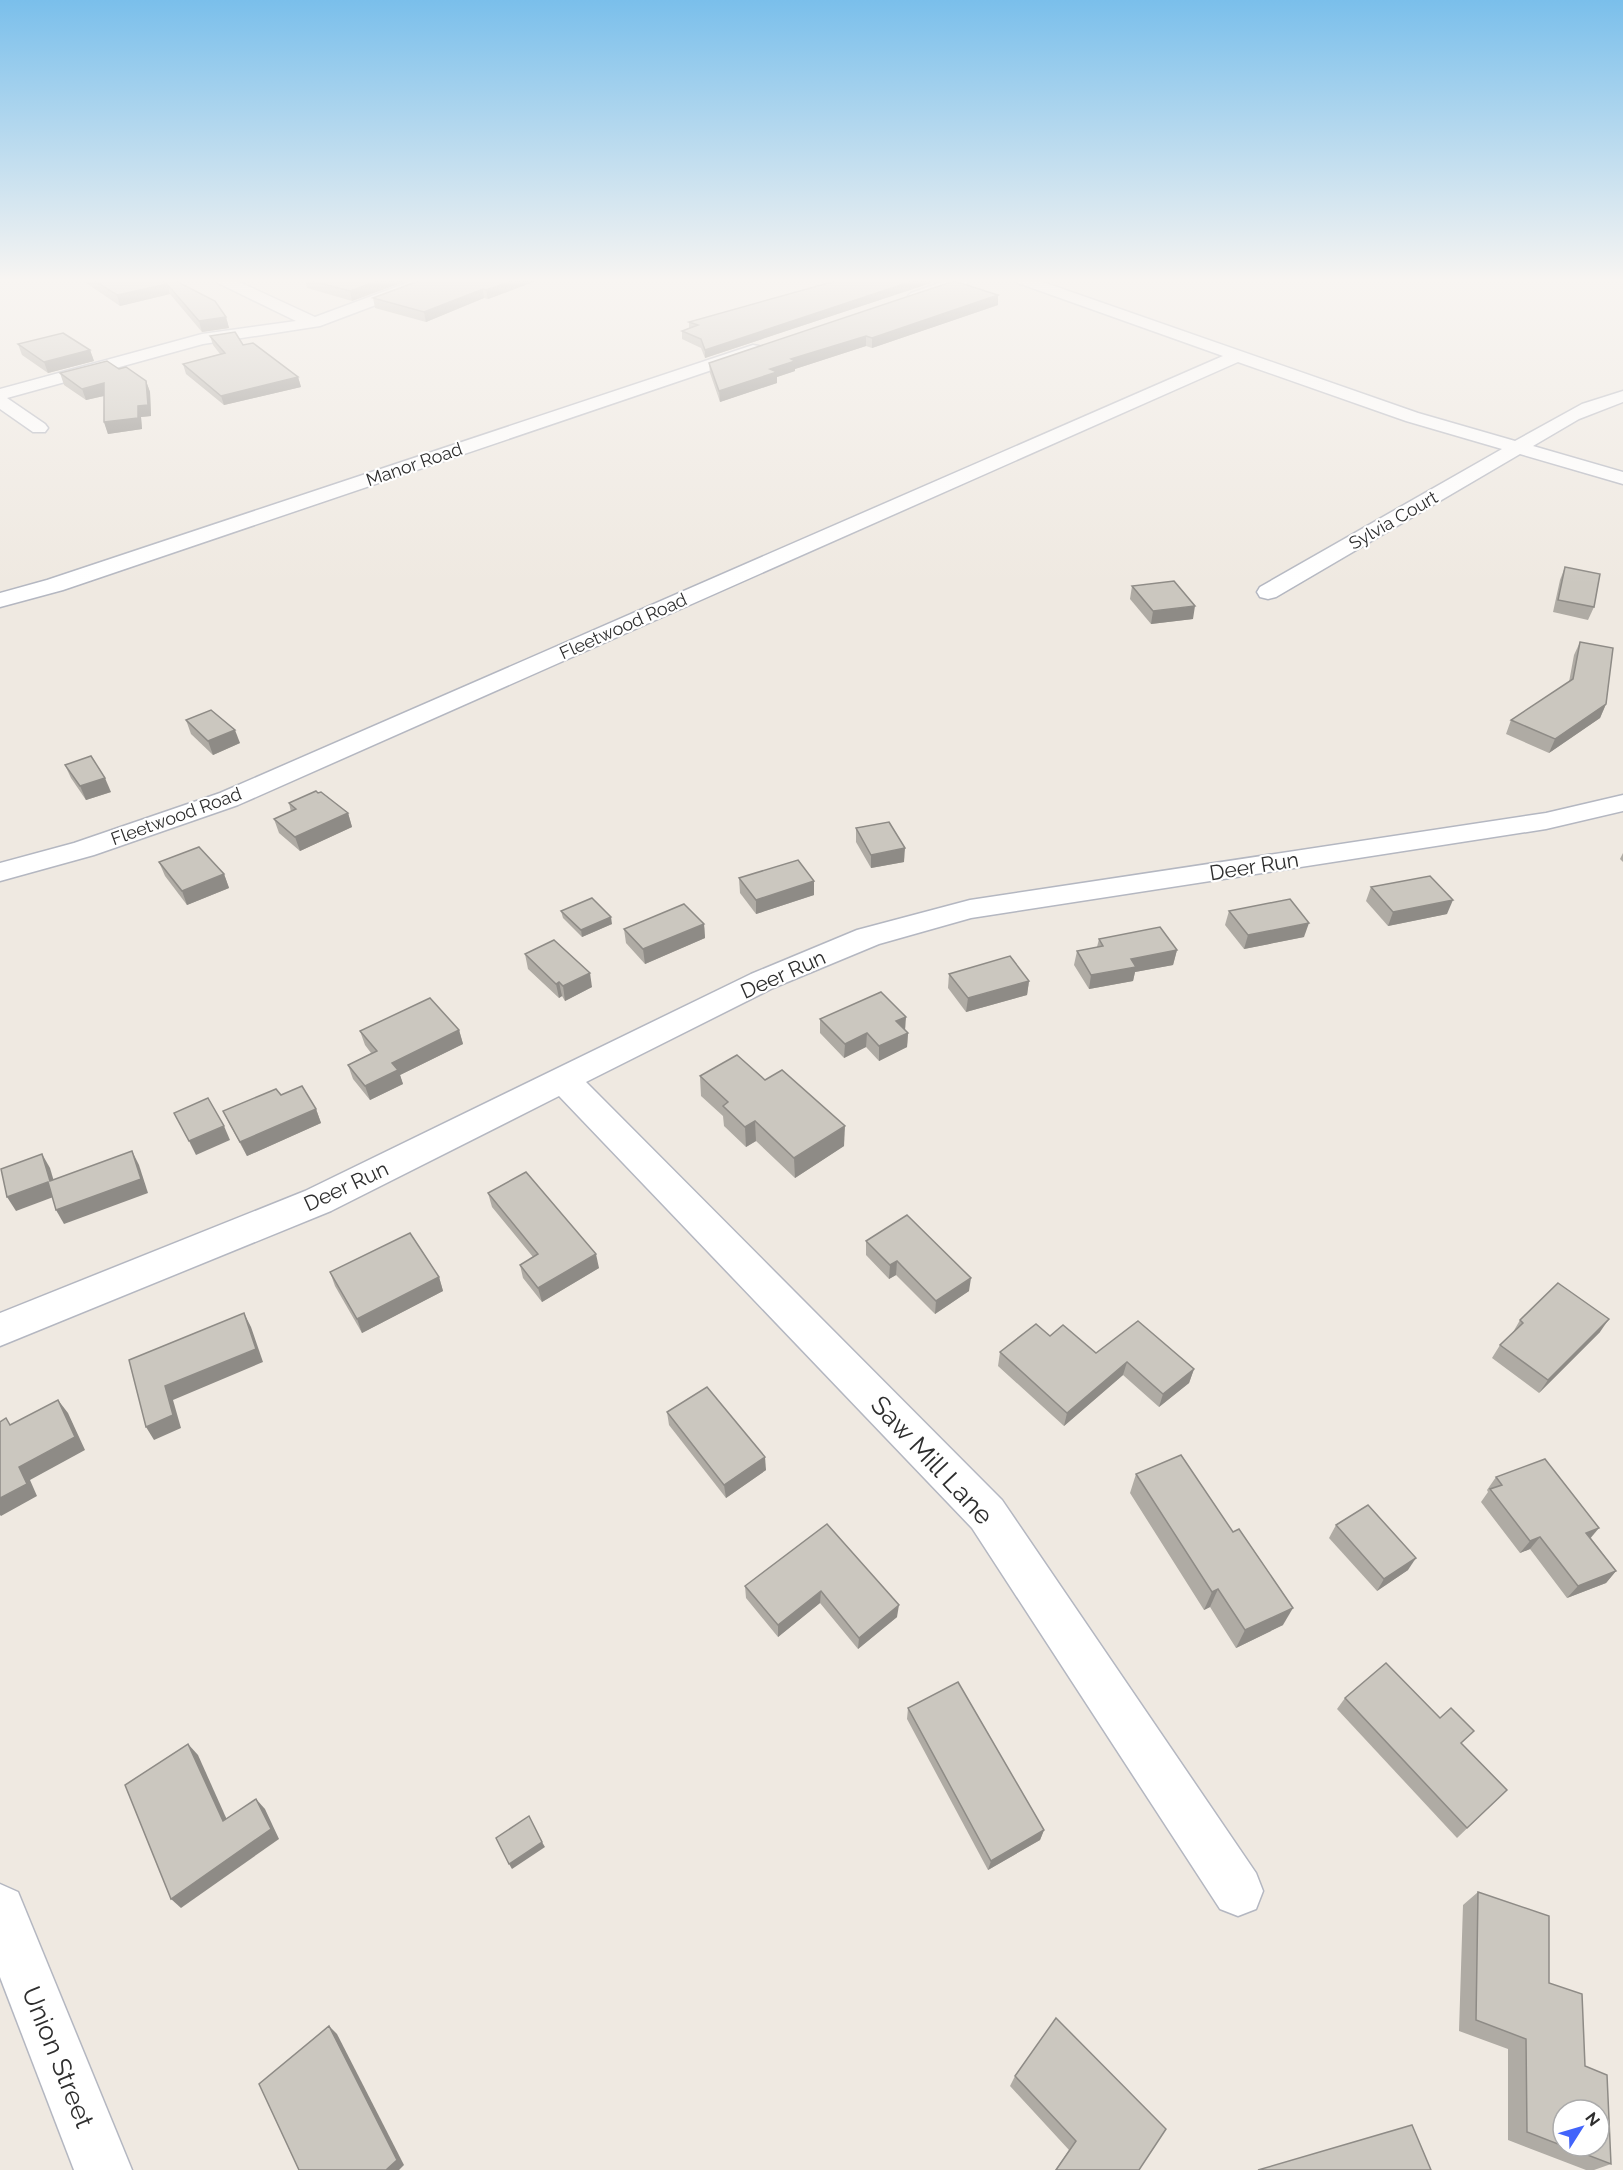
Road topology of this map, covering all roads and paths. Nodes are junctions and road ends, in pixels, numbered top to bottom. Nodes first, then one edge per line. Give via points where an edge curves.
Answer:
1 (47, 381) edge
2 (662, 381) edge
3 (1180, 381) edge
4 (1309, 381) edge
5 (0, 394) edge
6 (1623, 396) edge
7 (0, 401) edge
8 (39, 428) dead end
9 (1519, 447) junction
10 (1623, 478) edge
11 (1268, 592) dead end
12 (0, 600) edge
13 (1623, 803) edge
14 (0, 872) edge
15 (564, 1080) junction
16 (0, 1330) edge
17 (1238, 1891) dead end
18 (0, 1910) edge
19 (103, 2170) edge

1 - 5 street
2 - 12 street, Manor Road via 55,585
3 - 14 street, Fleetwood Road via 229,799 84,849
4 - 9 street via 1412,417
6 - 9 street, Sylvia Court via 1573,413
7 - 8 street
9 - 10 street
9 - 11 street, Sylvia Court
13 - 15 street, Deer Run via 1546,821 970,909 868,937 762,981
15 - 16 street, Deer Run via 318,1201
15 - 17 street, Saw Mill Lane via 987,1514
18 - 19 street, Union Street

